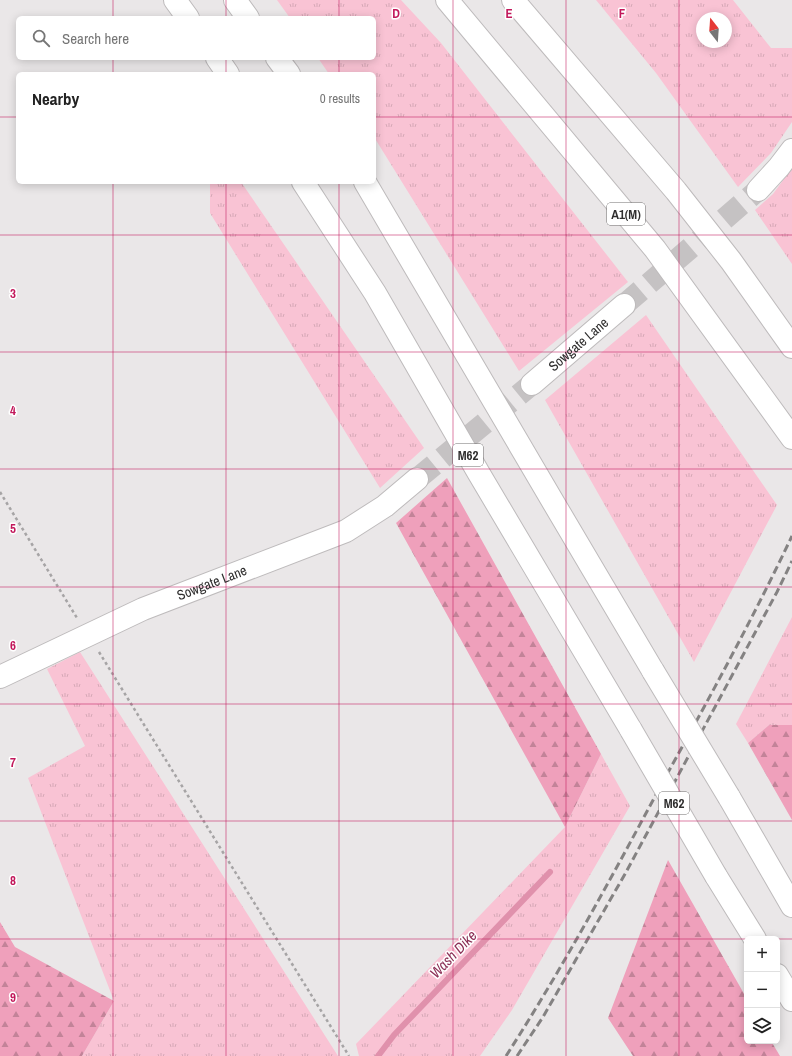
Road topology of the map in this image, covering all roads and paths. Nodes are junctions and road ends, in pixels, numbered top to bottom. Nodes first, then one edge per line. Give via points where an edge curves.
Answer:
1 (175, 0) edge
2 (235, 0) edge
3 (447, 0) edge
4 (513, 0) edge
5 (187, 16) edge
6 (247, 16) edge
7 (218, 60) edge
8 (278, 60) edge
9 (227, 72) edge
10 (288, 72) edge
11 (792, 150) edge
12 (303, 184) edge
13 (366, 184) edge
14 (758, 190) tunnel mouth
15 (624, 305) tunnel mouth
16 (792, 347) edge
17 (532, 384) tunnel mouth
18 (792, 438) edge
19 (417, 479) tunnel mouth
20 (0, 492) edge
21 (87, 634) junction
22 (0, 676) edge
23 (792, 906) edge
24 (753, 936) edge
25 (780, 980) edge
26 (792, 1000) edge
27 (349, 1056) edge

1 - 5 main road
2 - 6 main road
3 - 18 main road, A1(M) via 655,249
4 - 16 main road via 676,191 731,261
7 - 9 main road
8 - 10 main road
11 - 14 main road
12 - 24 main road, M62, bridge via 375,293
13 - 23 main road, bridge via 484,388 524,451
15 - 17 main road, Sowgate Lane
19 - 21 main road, Sowgate Lane via 385,506 346,531 212,582
20 - 21 path
21 - 22 main road, Sowgate Lane
21 - 27 path
25 - 26 main road

